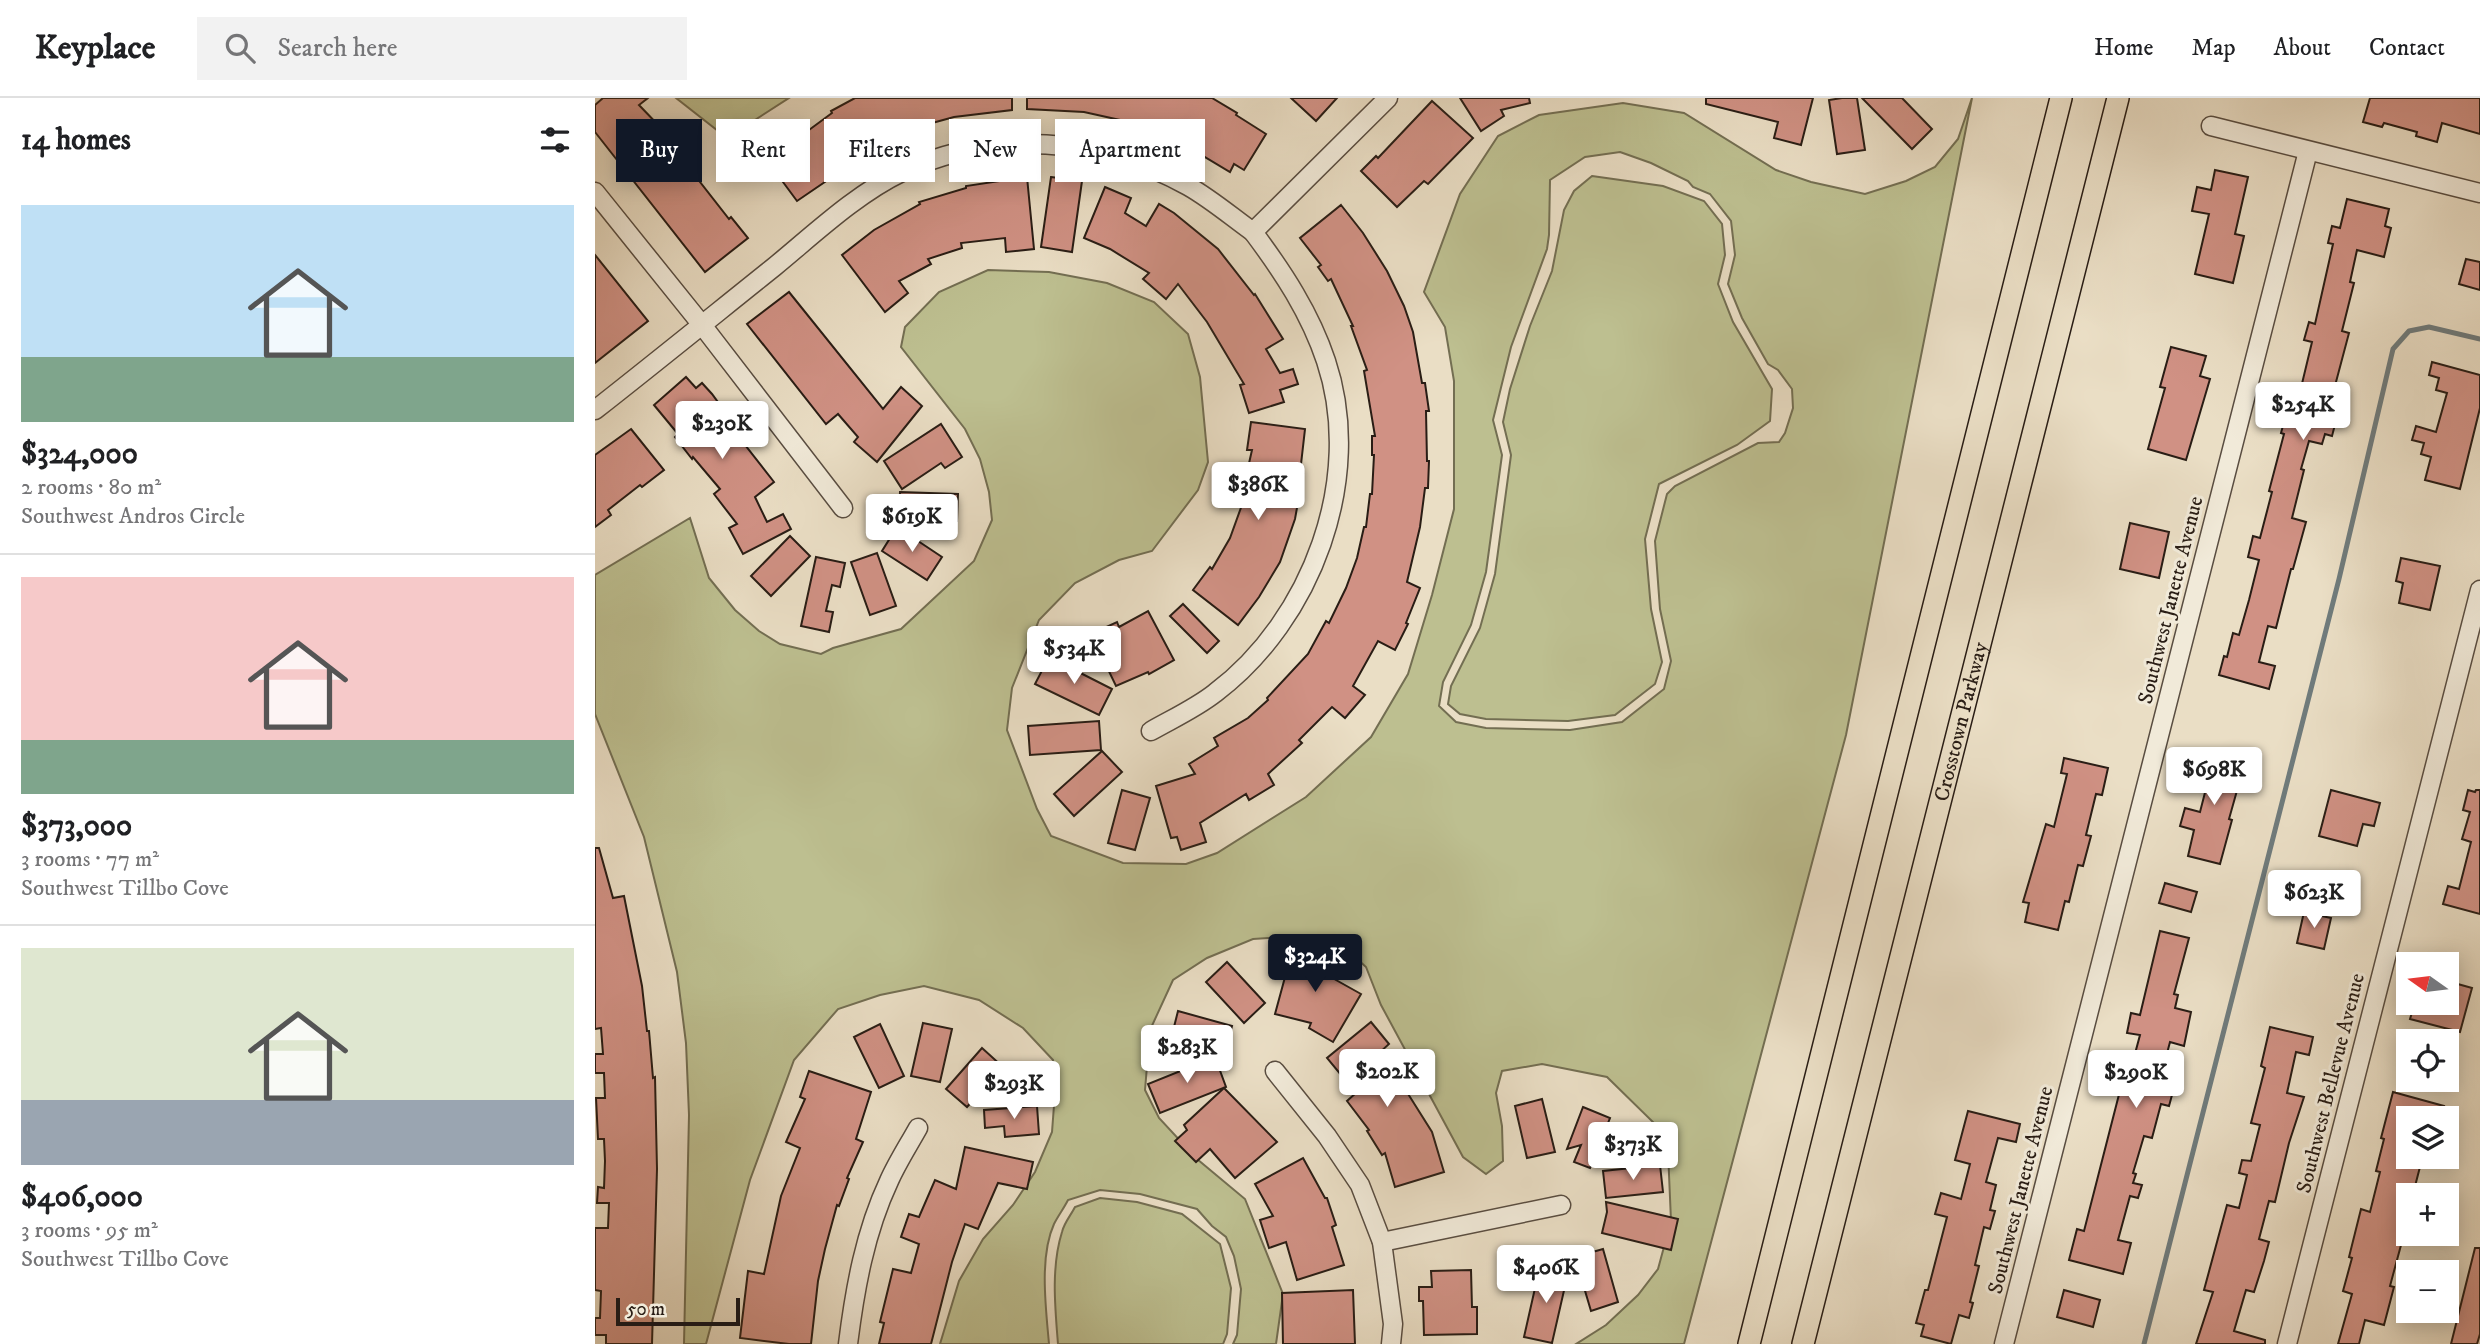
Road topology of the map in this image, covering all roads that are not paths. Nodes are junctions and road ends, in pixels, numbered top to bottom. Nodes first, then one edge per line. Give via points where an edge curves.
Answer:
1 (1388, 98) edge
2 (2061, 98) edge
3 (2118, 98) edge
4 (2211, 126) dead end
5 (2308, 151) junction
6 (595, 192) edge
7 (2480, 193) edge
8 (1253, 232) junction
9 (702, 325) junction
10 (595, 410) edge
11 (843, 508) dead end
12 (2480, 590) edge
13 (1151, 731) dead end
14 (1275, 1071) dead end
15 (918, 1128) dead end
16 (1561, 1205) dead end
17 (1382, 1242) junction
18 (848, 1344) edge
19 (1391, 1344) edge
20 (1749, 1344) edge
21 (1803, 1344) edge
22 (2004, 1344) edge
23 (2287, 1344) edge

1 - 8 street
2 - 20 main road
3 - 21 main road, Crosstown Parkway
4 - 5 street
5 - 7 street
5 - 22 street, Southwest Janette Avenue
6 - 9 street
8 - 9 street via 1188,186 1125,157 1053,143 996,144 954,153 901,173 853,204
8 - 13 street via 1285,274 1327,362 1338,412 1338,471 1330,514 1310,575 1288,615 1252,660 1215,694
9 - 10 street
9 - 11 street
12 - 23 street, Southwest Bellevue Avenue
14 - 17 street via 1360,1185
15 - 18 street via 888,1182 871,1229 856,1283
16 - 17 street
17 - 19 street via 1393,1324

